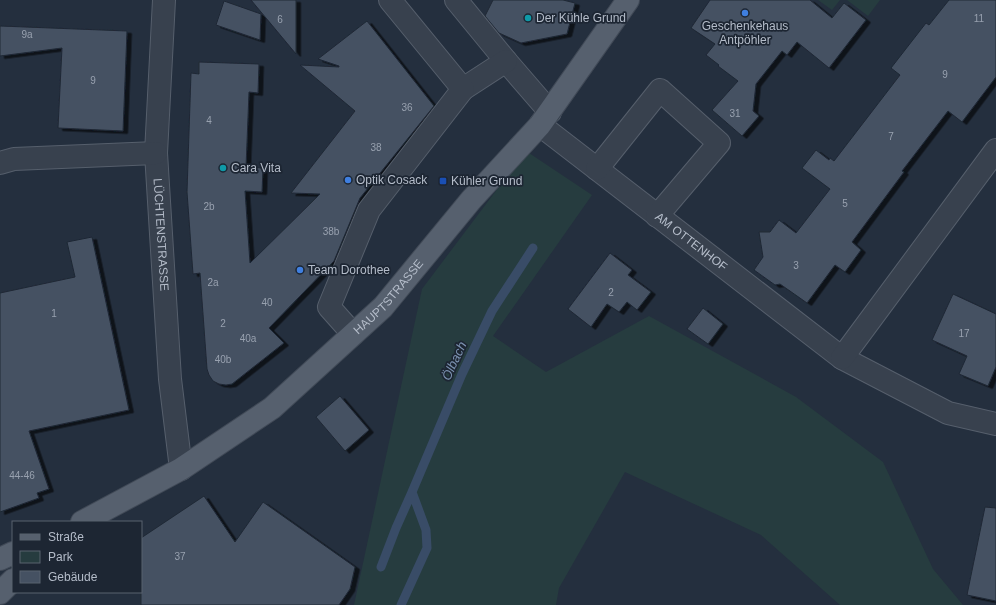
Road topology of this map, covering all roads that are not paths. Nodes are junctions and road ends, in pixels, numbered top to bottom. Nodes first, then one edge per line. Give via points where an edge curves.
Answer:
1 (164, 0) edge
2 (390, 0) edge
3 (456, 0) edge
4 (628, 0) edge
5 (506, 61) junction
6 (463, 89) junction
7 (545, 118) junction
8 (996, 150) edge
9 (156, 153) junction
10 (0, 163) edge
11 (597, 169) junction
12 (657, 216) junction
13 (353, 334) junction
14 (842, 358) junction
15 (996, 424) edge
16 (181, 469) junction
17 (84, 521) edge
18 (12, 553) edge
19 (0, 559) edge
20 (12, 581) edge
21 (0, 593) edge

1 - 9 street, LÜCHTENSTRASSE
2 - 6 street
3 - 5 street, AM OTTENHOF
4 - 7 main road, HAUPTSTRASSE
5 - 6 street
5 - 7 street, AM OTTENHOF
6 - 13 street via 369,210 329,307
7 - 11 street, AM OTTENHOF
7 - 13 main road, HAUPTSTRASSE via 471,200 383,307
8 - 14 street
9 - 10 street via 14,160
9 - 16 street, LÜCHTENSTRASSE via 170,379
11 - 12 street, AM OTTENHOF
11 - 12 street via 660,90 719,143
12 - 14 street, AM OTTENHOF
13 - 16 main road, HAUPTSTRASSE via 272,408
14 - 15 street, AM OTTENHOF via 948,413
16 - 17 main road, HAUPTSTRASSE
18 - 19 main road
20 - 21 main road

